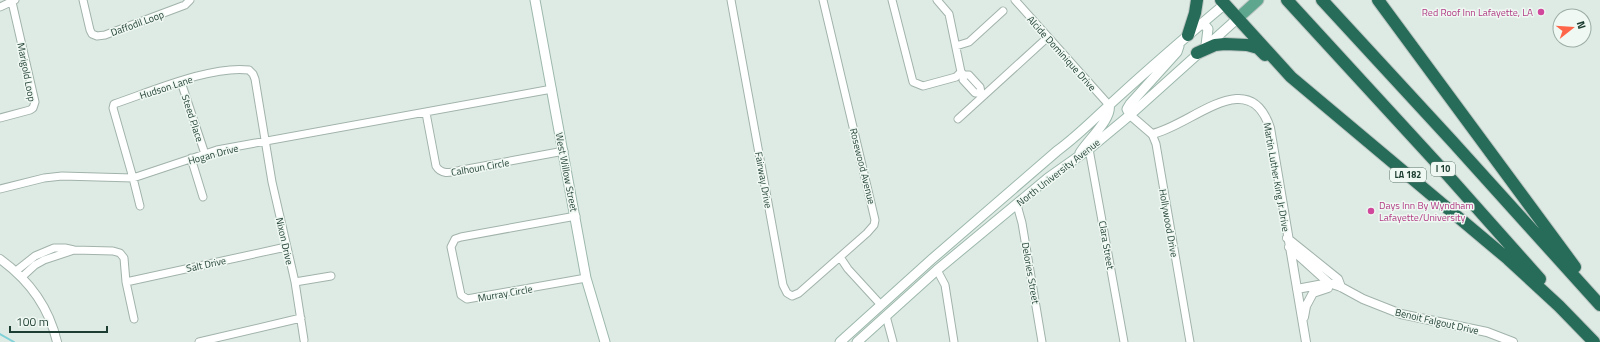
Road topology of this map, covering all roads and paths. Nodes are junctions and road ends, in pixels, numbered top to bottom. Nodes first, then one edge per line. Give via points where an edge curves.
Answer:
1 (83, 0) edge
2 (190, 0) edge
3 (535, 0) edge
4 (731, 0) edge
5 (823, 0) edge
6 (892, 0) edge
7 (936, 0) edge
8 (1015, 0) edge
9 (1197, 0) edge
10 (1258, 0) edge
11 (1287, 0) edge
12 (1322, 0) edge
13 (1378, 0) edge
14 (14, 1) edge
15 (1226, 1) edge
16 (0, 7) edge
17 (1003, 10) dead end
18 (1238, 18) junction
19 (1203, 23) junction
20 (1048, 37) junction
21 (1184, 38) junction
22 (956, 46) junction
23 (1202, 49) junction
24 (963, 74) junction
25 (1291, 77) junction
26 (181, 82) junction
27 (552, 90) junction
28 (982, 94) junction
29 (1109, 105) junction
30 (426, 113) junction
31 (1130, 115) junction
32 (0, 118) edge
33 (958, 118) dead end
34 (1152, 134) junction
35 (265, 142) junction
36 (1089, 149) junction
37 (564, 151) junction
38 (1057, 151) junction
39 (205, 154) junction
40 (1077, 157) junction
41 (191, 158) junction
42 (133, 178) junction
43 (1048, 178) junction
44 (0, 189) edge
45 (1011, 191) junction
46 (203, 197) dead end
47 (1017, 205) junction
48 (140, 206) dead end
49 (576, 216) junction
50 (1287, 238) junction
51 (286, 247) junction
52 (1289, 247) junction
53 (840, 257) junction
54 (0, 259) edge
55 (937, 270) junction
56 (19, 274) junction
57 (331, 276) dead end
58 (586, 278) junction
59 (126, 282) junction
60 (295, 282) junction
61 (1329, 283) junction
62 (1341, 287) junction
63 (1297, 289) junction
64 (1600, 300) edge
65 (881, 305) junction
66 (1600, 306) edge
67 (886, 316) junction
68 (301, 318) junction
69 (134, 319) dead end
70 (1303, 323) junction
71 (230, 338) edge
72 (304, 340) dead end
73 (57, 342) edge
74 (199, 342) edge
75 (605, 342) edge
76 (840, 342) edge
77 (857, 342) edge
78 (893, 342) edge
79 (954, 342) edge
80 (1042, 342) edge
81 (1124, 342) edge
82 (1190, 342) edge
83 (1306, 342) edge
84 (1513, 342) edge
85 (1594, 342) edge

1 - 2 street, Daffodil Loop via 90,30 97,36 185,5
3 - 27 main road, West Willow Street
4 - 53 street, Fairway Drive via 782,285 789,295 799,293
5 - 53 street, Rosewood Avenue via 875,220 871,228
6 - 24 street via 913,82 923,86
7 - 22 street via 949,14
8 - 20 street, Alcide Dominique Drive
9 - 21 highway via 1195,13
10 - 18 main road, North University Avenue
11 - 85 highway, I 10 via 1502,234
12 - 66 highway, I 10
13 - 64 highway
14 - 16 street
14 - 32 street, Marigold Loop via 35,102 30,110
15 - 18 highway, LA 182
15 - 19 main road, North University Avenue
17 - 22 street via 969,42
18 - 23 main road, North University Avenue
18 - 25 highway, LA 182
19 - 21 main road, North University Avenue
19 - 23 main road via 1208,29
20 - 28 street
20 - 29 street, Alcide Dominique Drive
21 - 29 main road, North University Avenue
21 - 31 main road via 1177,52 1128,106
22 - 24 street
23 - 25 highway via 1225,44 1258,48
23 - 31 main road, North University Avenue
24 - 28 street via 969,75 971,83 980,87
25 - 85 highway, LA 182 via 1508,259
26 - 35 street, Hudson Lane via 201,75 236,69 249,70 254,74
26 - 39 street, Steed Place
26 - 42 street, Hudson Lane via 114,104
27 - 30 street
27 - 37 main road, West Willow Street
28 - 33 street
29 - 38 main road, North University Avenue via 1078,136
29 - 40 main road via 1109,114
30 - 35 street, Hogan Drive
30 - 37 street, Calhoun Circle via 436,166 442,172
31 - 34 street
31 - 36 main road, North University Avenue
34 - 50 street, Martin Luther King Jr Drive via 1168,129 1226,100 1246,99 1257,105 1266,116 1270,128
34 - 82 street, Hollywood Drive via 1156,144
35 - 39 street, Hogan Drive
35 - 51 street, Nixon Drive
36 - 40 main road, North University Avenue
36 - 81 street, Clara Street
37 - 49 main road, West Willow Street
38 - 43 main road via 1046,172
38 - 45 main road, North University Avenue
39 - 41 street, Hogan Drive
40 - 43 main road, North University Avenue
41 - 42 street, Hogan Drive
41 - 46 street
42 - 44 street, Hogan Drive via 62,176
42 - 48 street, Hudson Lane
43 - 47 main road, North University Avenue
45 - 47 main road
45 - 65 main road, North University Avenue
47 - 55 main road, North University Avenue
47 - 80 street, Delories Street
49 - 58 main road, West Willow Street
49 - 58 street, Murray Circle via 461,237 454,239 451,246 461,295 467,299
50 - 52 street, Martin Luther King Jr Drive
50 - 62 street, Benoit Falgout Drive via 1338,279
51 - 59 street, Salt Drive
51 - 60 street, Nixon Drive
52 - 61 street
52 - 63 street, Martin Luther King Jr Drive
53 - 65 street
54 - 56 street
55 - 67 main road, North University Avenue
55 - 79 street via 945,285
56 - 59 street via 30,259 47,250 65,248 113,251 124,258
56 - 73 street via 46,310
57 - 60 street
58 - 75 main road, West Willow Street
59 - 69 street
60 - 68 street, Nixon Drive
61 - 62 street, Benoit Falgout Drive
61 - 63 street
62 - 70 street via 1314,293 1306,306
62 - 84 street, Benoit Falgout Drive via 1402,314 1487,332
63 - 70 street, Martin Luther King Jr Drive
65 - 76 main road, North University Avenue
67 - 77 main road, North University Avenue
67 - 78 street
68 - 71 street
68 - 72 street, Nixon Drive
70 - 83 street, Martin Luther King Jr Drive
71 - 74 street

